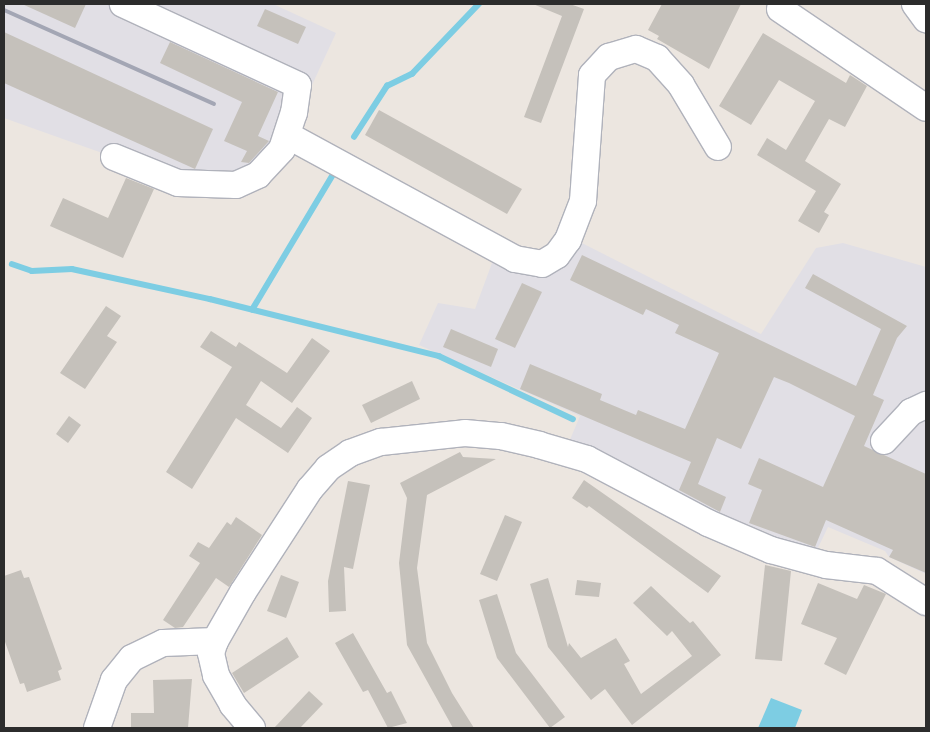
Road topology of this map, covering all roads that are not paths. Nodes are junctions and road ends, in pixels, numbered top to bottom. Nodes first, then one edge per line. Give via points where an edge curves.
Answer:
1 (123, 4) edge
2 (915, 4) edge
3 (780, 9) dead end
4 (926, 19) edge
5 (926, 108) edge
6 (287, 135) junction
7 (718, 147) dead end
8 (114, 157) dead end
9 (926, 405) edge
10 (884, 441) dead end
11 (926, 602) edge
12 (215, 641) junction
13 (96, 728) edge
14 (252, 728) edge

1 - 6 street via 298,85
2 - 4 street
3 - 5 street
6 - 7 street via 515,259 542,264 557,255 568,240 583,200 592,75 609,57 636,49 657,58 681,86
6 - 8 street via 282,150 258,175 236,185 178,183
9 - 10 street via 911,412
11 - 12 street via 877,570 826,565 762,546 708,523 587,459 501,436 441,434 366,445 328,468 310,489
12 - 13 street via 163,643 132,658 114,680
12 - 14 street via 211,653 216,675 233,705

